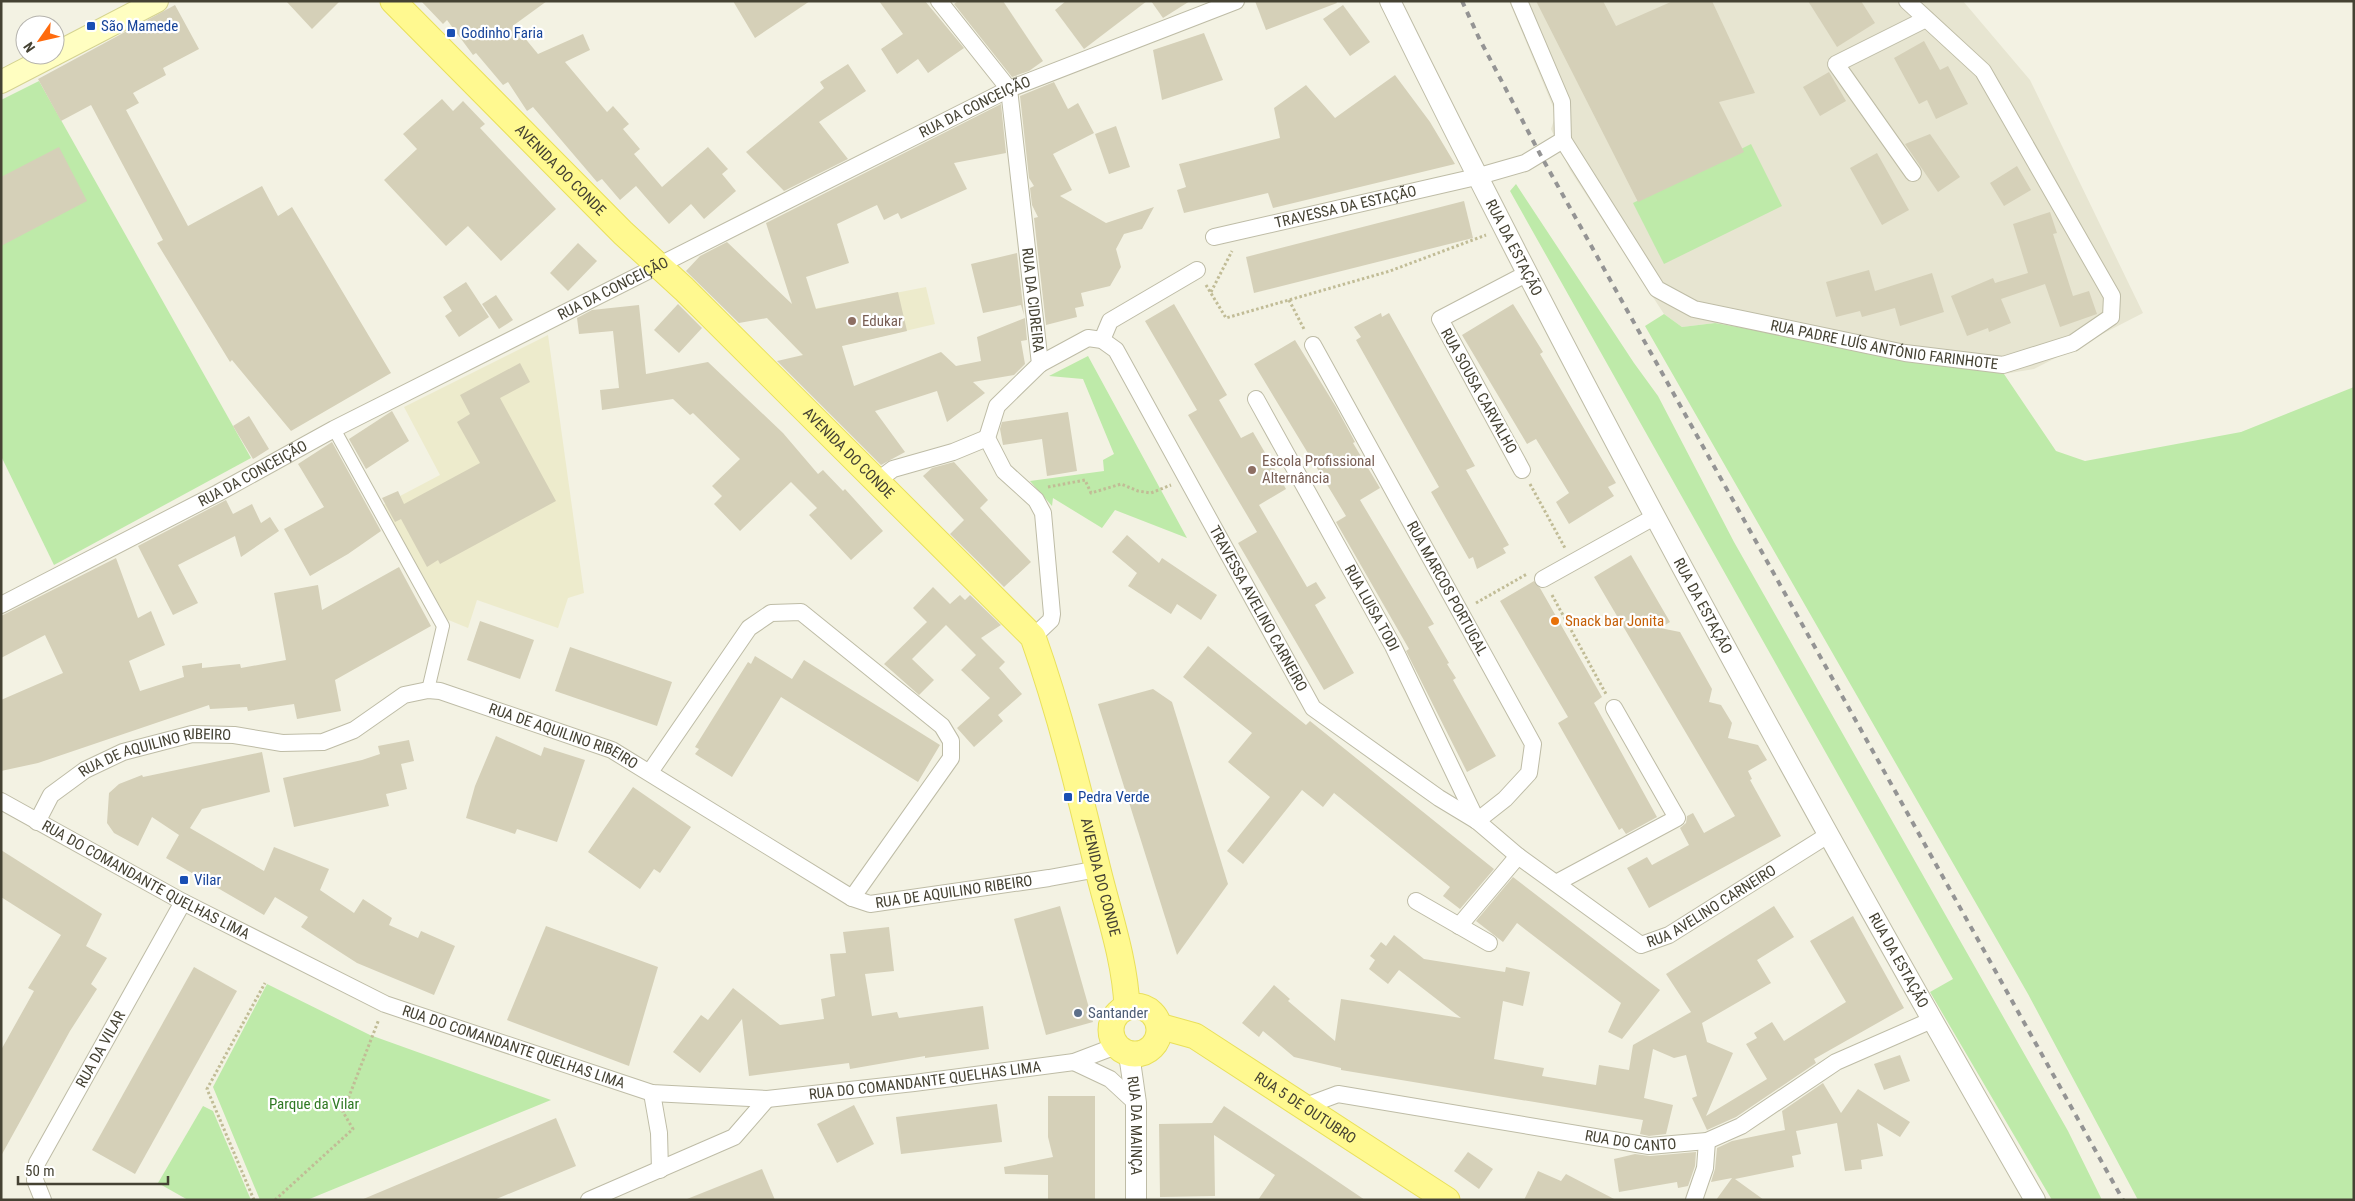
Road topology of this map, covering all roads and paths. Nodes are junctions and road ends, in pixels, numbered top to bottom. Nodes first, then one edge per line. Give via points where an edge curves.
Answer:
1 (157, 1) edge
2 (393, 1) edge
3 (939, 1) edge
4 (1236, 1) edge
5 (1390, 1) edge
6 (1519, 1) edge
7 (1907, 1) edge
8 (1926, 19) junction
9 (65, 49) edge
10 (34, 65) edge
11 (1, 82) edge
12 (1009, 89) junction
13 (1563, 140) junction
14 (1913, 173) dead end
15 (1476, 177) junction
16 (1503, 228) junction
17 (1238, 231) junction
18 (1214, 237) dead end
19 (659, 265) junction
20 (1197, 270) joint
21 (1526, 274) junction
22 (1210, 293) junction
23 (1289, 300) junction
24 (1102, 340) junction
25 (1313, 345) joint
26 (1040, 364) junction
27 (1256, 399) dead end
28 (334, 429) junction
29 (987, 438) junction
30 (1522, 470) joint
31 (1187, 476) junction
32 (877, 481) junction
33 (1036, 500) junction
34 (1656, 516) junction
35 (1573, 563) junction
36 (1543, 579) junction
37 (1, 605) edge
38 (1459, 612) junction
39 (1033, 636) junction
40 (428, 690) junction
41 (1614, 708) joint
42 (650, 772) junction
43 (1, 802) edge
44 (1477, 821) junction
45 (37, 822) junction
46 (1828, 835) junction
47 (1518, 856) junction
48 (1098, 869) junction
49 (1556, 883) junction
50 (852, 898) junction
51 (1416, 901) dead end
52 (183, 902) junction
53 (1459, 926) junction
54 (1489, 944) dead end
55 (265, 982) dead end
56 (385, 1004) junction
57 (1127, 1007) junction
58 (1932, 1020) junction
59 (1158, 1026) junction
60 (1123, 1050) junction
61 (1074, 1062) junction
62 (652, 1093) junction
63 (767, 1099) junction
64 (1136, 1103) junction
65 (1303, 1108) junction
66 (1707, 1141) junction
67 (660, 1170) junction
68 (43, 1200) edge
69 (254, 1200) edge
70 (275, 1200) edge
71 (589, 1200) edge
72 (1136, 1200) edge
73 (1447, 1200) edge
74 (1694, 1200) edge
75 (2035, 1200) edge

1 - 9 main road
2 - 19 main road, AVENIDA DO CONDE via 623,233
3 - 12 street
4 - 12 street, RUA DA CONCEIÇÃO
5 - 15 street, RUA DA ESTAÇÃO
6 - 13 street via 1562,102
7 - 8 street, RUA PADRE LUÍS ANTÓNIO FARINHOTE
8 - 13 street, RUA PADRE LUÍS ANTÓNIO FARINHOTE via 1984,71 2112,296 2111,317 2072,343 2002,365 1905,353 1694,309 1657,289
8 - 14 street via 1836,64
10 - 11 main road
12 - 19 street, RUA DA CONCEIÇÃO
12 - 26 street, RUA DA CIDREIRA
13 - 15 street, TRAVESSA DA ESTAÇÃO via 1525,163
15 - 16 street, RUA DA ESTAÇÃO
15 - 17 street, TRAVESSA DA ESTAÇÃO
16 - 21 street, RUA DA ESTAÇÃO
16 - 23 path via 1390,271
17 - 18 street, TRAVESSA DA ESTAÇÃO
17 - 22 path via 1231,254
19 - 28 street, RUA DA CONCEIÇÃO
19 - 32 main road, AVENIDA DO CONDE
20 - 22 path
20 - 24 street via 1110,321
21 - 30 street, RUA SOUSA CARVALHO via 1440,319
21 - 34 street, RUA DA ESTAÇÃO
22 - 23 path via 1226,318
23 - 25 path
24 - 26 street via 1088,338
24 - 31 street, TRAVESSA AVELINO CARNEIRO via 1116,350
25 - 38 street, RUA MARCOS PORTUGAL
26 - 29 street, RUA DA CIDREIRA via 997,406
27 - 44 street, RUA LUISA TODI via 1393,646
28 - 37 street, RUA DA CONCEIÇÃO via 209,498
28 - 40 street via 443,626
29 - 32 street via 953,452 893,468
29 - 33 street via 1004,471
30 - 35 path
31 - 33 path via 1151,493 1121,484 1091,493 1085,480 1046,487
31 - 44 street, TRAVESSA AVELINO CARNEIRO via 1313,708 1439,798
32 - 39 main road, AVENIDA DO CONDE
33 - 39 street via 1043,513 1052,614 1051,620
34 - 35 street
34 - 46 street, RUA DA ESTAÇÃO
35 - 36 street
36 - 38 path via 1537,569
36 - 41 path
38 - 44 street, RUA MARCOS PORTUGAL via 1533,744 1529,773 1505,799
39 - 48 main road, AVENIDA DO CONDE via 1053,691
40 - 42 street, RUA DE AQUILINO RIBEIRO via 440,691 612,750
40 - 45 street, RUA DE AQUILINO RIBEIRO via 404,695 354,730 323,742 282,743 234,735 192,734 124,752 85,770 51,795
41 - 49 street via 1677,818
42 - 50 street, RUA DE AQUILINO RIBEIRO
42 - 50 street via 749,628 771,613 801,612 942,726 951,742 951,758
43 - 45 street, RUA DO COMANDANTE QUELHAS LIMA
44 - 47 street, RUA AVELINO CARNEIRO
45 - 52 street, RUA DO COMANDANTE QUELHAS LIMA
46 - 49 street, RUA AVELINO CARNEIRO via 1669,935 1641,945
46 - 58 street, RUA DA ESTAÇÃO
47 - 49 street, RUA AVELINO CARNEIRO
47 - 53 street
48 - 50 street, RUA DE AQUILINO RIBEIRO via 870,904
48 - 57 main road, AVENIDA DO CONDE via 1126,980
51 - 53 street
52 - 56 street, RUA DO COMANDANTE QUELHAS LIMA
52 - 68 street, RUA DA VILAR via 37,1163 36,1180
53 - 54 street
55 - 69 path via 207,1088
56 - 62 street, RUA DO COMANDANTE QUELHAS LIMA
56 - 70 path via 343,1112 353,1129
57 - 59 main road via 1143,1007
57 - 60 main road via 1119,1011 1111,1024 1112,1039
58 - 66 street, RUA DO CANTO via 1836,1062 1741,1126
58 - 75 street, RUA DA ESTAÇÃO
59 - 60 main road via 1159,1034 1151,1048 1144,1052
59 - 65 main road, RUA 5 DE OUTUBRO via 1195,1036
60 - 61 street, RUA DO COMANDANTE QUELHAS LIMA
60 - 64 street, RUA DA MAINÇA
61 - 63 street, RUA DO COMANDANTE QUELHAS LIMA
61 - 64 street via 1110,1079
62 - 63 street, RUA DO COMANDANTE QUELHAS LIMA
62 - 67 street via 659,1133
63 - 67 street via 734,1137
64 - 72 street, RUA DA MAINÇA
65 - 66 street, RUA DO CANTO via 1338,1094 1649,1146
65 - 73 main road, RUA 5 DE OUTUBRO
66 - 74 street via 1705,1168
67 - 71 street

